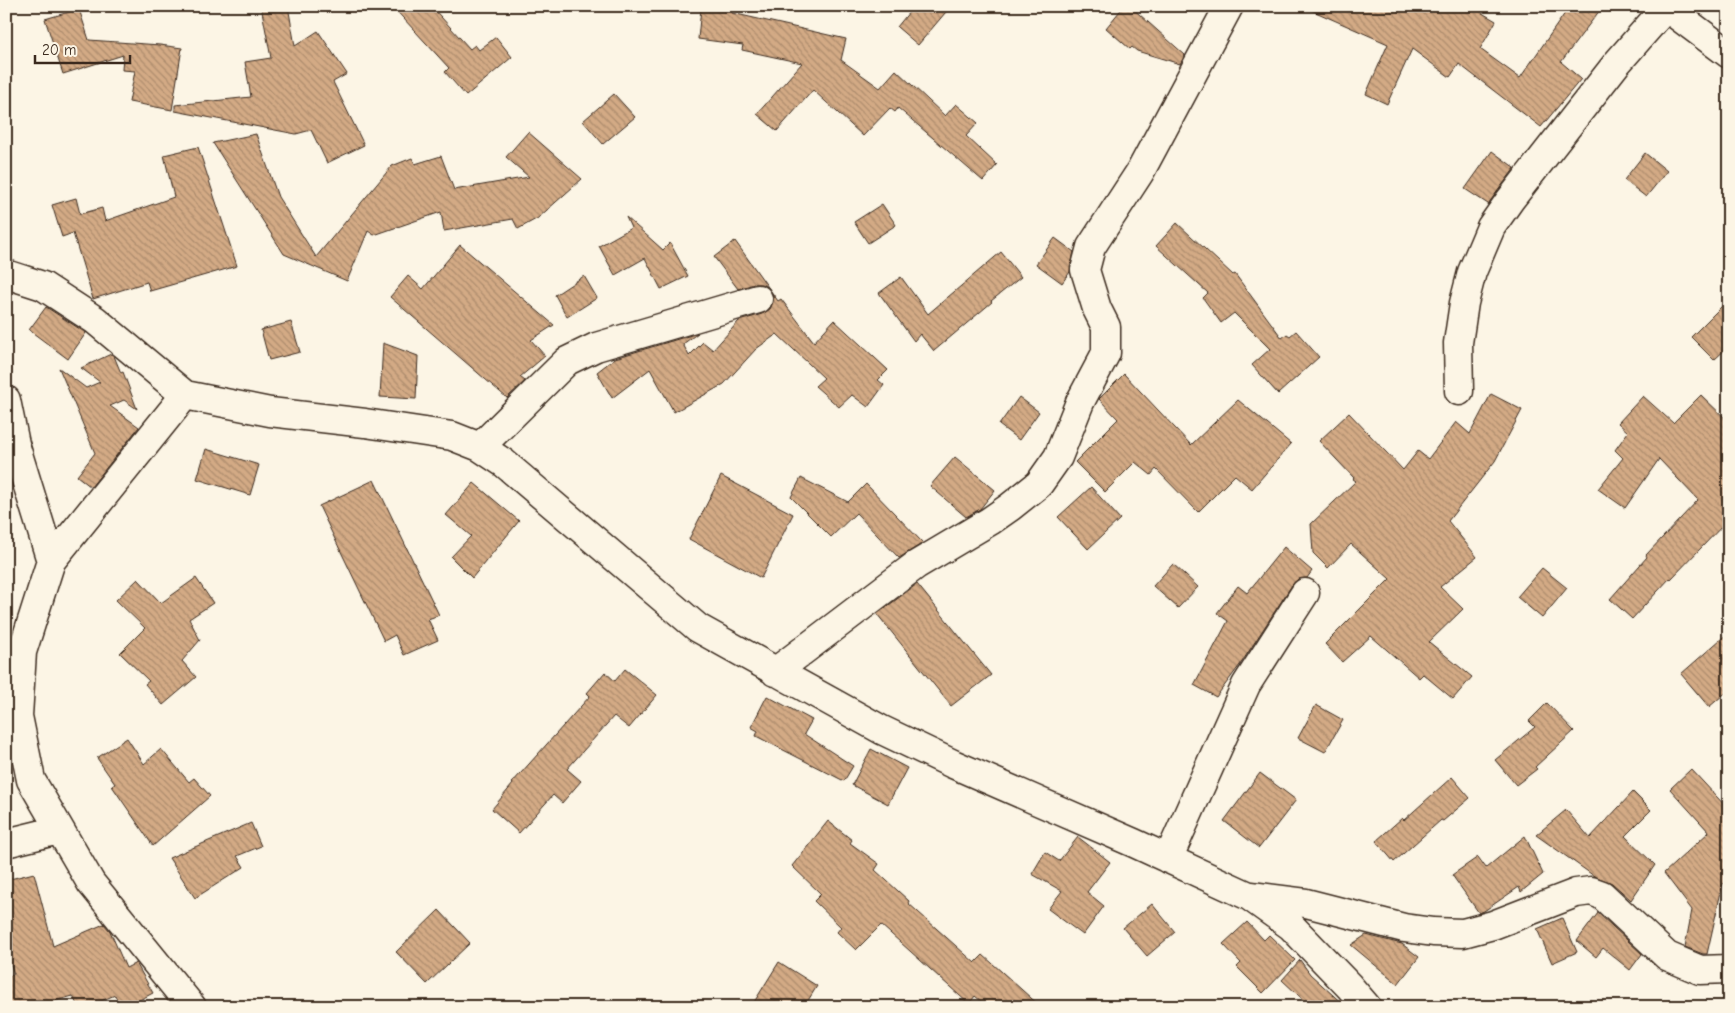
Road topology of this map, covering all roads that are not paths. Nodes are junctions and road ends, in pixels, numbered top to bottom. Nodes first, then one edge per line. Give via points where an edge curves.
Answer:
1 (1229, 6) edge
2 (1666, 6) edge
3 (1729, 54) edge
4 (6, 274) edge
5 (758, 299) dead end
6 (1459, 391) dead end
7 (186, 395) junction
8 (6, 400) edge
9 (480, 447) junction
10 (50, 561) junction
11 (1305, 593) dead end
12 (775, 672) junction
13 (59, 830) junction
14 (6, 843) edge
15 (1168, 858) junction
16 (1249, 896) junction
17 (1729, 969) edge
18 (192, 1007) edge
19 (1367, 1007) edge

1 - 12 street via 1140,172 1091,247 1086,270 1097,309 1106,327 1106,353 1080,402 1058,457 1038,484 1010,507 916,565
2 - 3 street
2 - 6 street via 1616,63 1491,227 1472,272 1464,304 1458,343
4 - 7 street via 43,286 95,320
5 - 9 street via 596,348 567,361
7 - 9 street via 270,412 452,436
7 - 10 street
8 - 10 street via 15,444
9 - 12 street via 504,463 698,628
10 - 13 street via 22,652 18,716 31,780
11 - 15 street via 1246,686
12 - 15 street via 953,764
13 - 14 street
13 - 18 street via 91,883
15 - 16 street
16 - 17 street via 1306,902 1404,928 1463,933 1576,893 1591,891 1602,895 1667,956 1700,970
16 - 19 street via 1291,926

